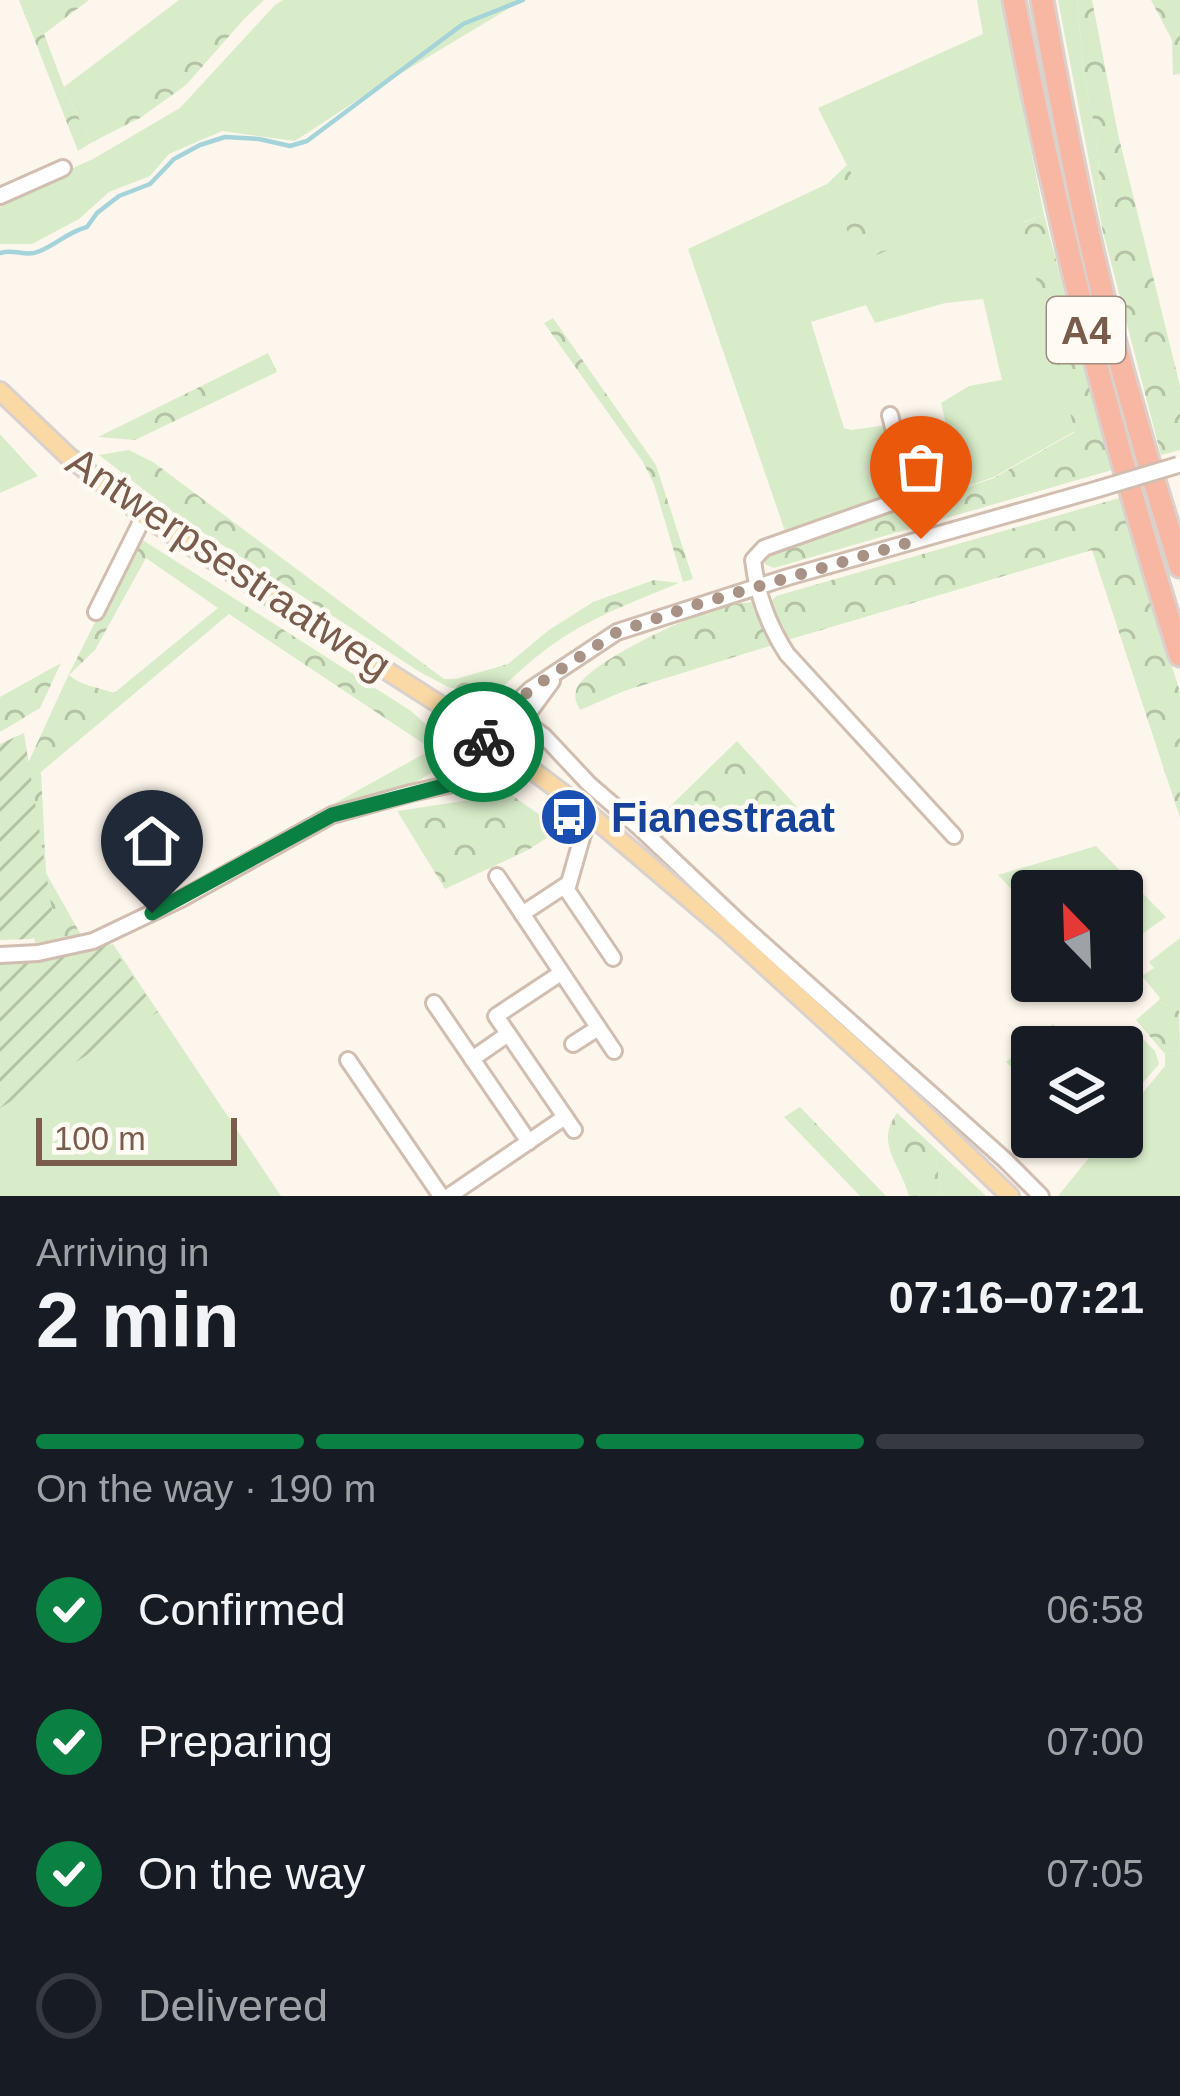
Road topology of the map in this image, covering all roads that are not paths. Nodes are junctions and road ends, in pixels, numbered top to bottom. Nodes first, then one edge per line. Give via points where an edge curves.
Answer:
1 (1014, 0) edge
2 (1042, 0) edge
3 (63, 168) dead end
4 (0, 196) edge
5 (0, 391) edge
6 (890, 415) dead end
7 (1179, 465) edge
8 (144, 516) junction
9 (1180, 566) edge
10 (756, 586) junction
11 (96, 612) dead end
12 (1180, 655) edge
13 (556, 675) junction
14 (509, 710) junction
15 (523, 721) junction
16 (495, 742) junction
17 (592, 815) junction
18 (954, 836) dead end
19 (497, 876) dead end
20 (566, 885) junction
21 (522, 914) junction
22 (0, 955) edge
23 (613, 958) dead end
24 (561, 973) junction
25 (434, 1003) dead end
26 (598, 1028) junction
27 (508, 1034) junction
28 (573, 1044) dead end
29 (614, 1052) dead end
30 (472, 1058) junction
31 (348, 1060) dead end
32 (529, 1142) junction
33 (445, 1196) edge
34 (1010, 1196) edge
35 (1041, 1196) edge

1 - 12 highway, A4 via 1082,315
2 - 9 highway, A4 via 1114,334
3 - 4 street
5 - 8 main road, Antwerpsestraatweg
6 - 10 street via 906,481 896,502 764,548 753,560
7 - 10 street, bridge
8 - 11 street
8 - 16 main road, Antwerpsestraatweg
10 - 13 street via 617,632
10 - 18 street via 788,654
13 - 14 street
13 - 15 street
14 - 15 street
14 - 16 street
15 - 16 street
15 - 35 street
16 - 17 main road, Antwerpsestraatweg
16 - 22 street via 471,780 332,815 93,941
17 - 20 street
17 - 34 main road, Antwerpsestraatweg
19 - 21 street
20 - 21 street
20 - 23 street
21 - 24 street
24 - 26 street
24 - 27 street via 496,1016
25 - 30 street
26 - 28 street
26 - 29 street
27 - 30 street
27 - 32 street via 569,1123
30 - 32 street
31 - 33 street
32 - 33 street

